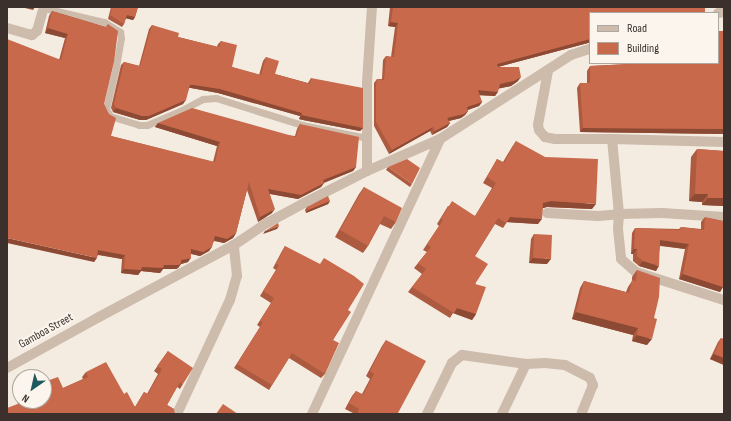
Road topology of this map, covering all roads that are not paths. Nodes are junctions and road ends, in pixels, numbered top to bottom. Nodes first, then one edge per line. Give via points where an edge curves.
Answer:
1 (44, 7) edge
2 (372, 7) edge
3 (7, 28) edge
4 (589, 49) edge
5 (548, 71) junction
6 (367, 138) junction
7 (440, 139) junction
8 (612, 139) junction
9 (724, 142) edge
10 (367, 171) junction
11 (547, 213) dead end
12 (619, 214) junction
13 (724, 217) edge
14 (234, 245) junction
15 (724, 300) edge
16 (526, 364) junction
17 (7, 368) edge
18 (177, 414) edge
19 (312, 414) edge
20 (427, 414) edge
21 (502, 414) edge
22 (582, 414) edge

1 - 3 street via 37,30 32,36
1 - 6 lane via 104,22 120,32 116,67 106,109 110,116 147,125 207,98 216,98 302,125
2 - 6 street via 367,82
4 - 5 street, Gamboa Street via 571,55
5 - 7 street, Gamboa Street
5 - 8 street via 538,125 541,134 554,139
6 - 10 street
7 - 10 street, Gamboa Street
7 - 19 street
8 - 9 street
8 - 12 street
10 - 14 street, Gamboa Street via 267,223
11 - 12 street via 598,216
12 - 13 street
12 - 15 street via 621,259 627,266 636,272
14 - 17 street, Gamboa Street
14 - 18 street via 237,276 230,300
16 - 20 street via 462,355 452,363
16 - 21 street
16 - 22 street via 545,362 566,365 590,378 593,385

